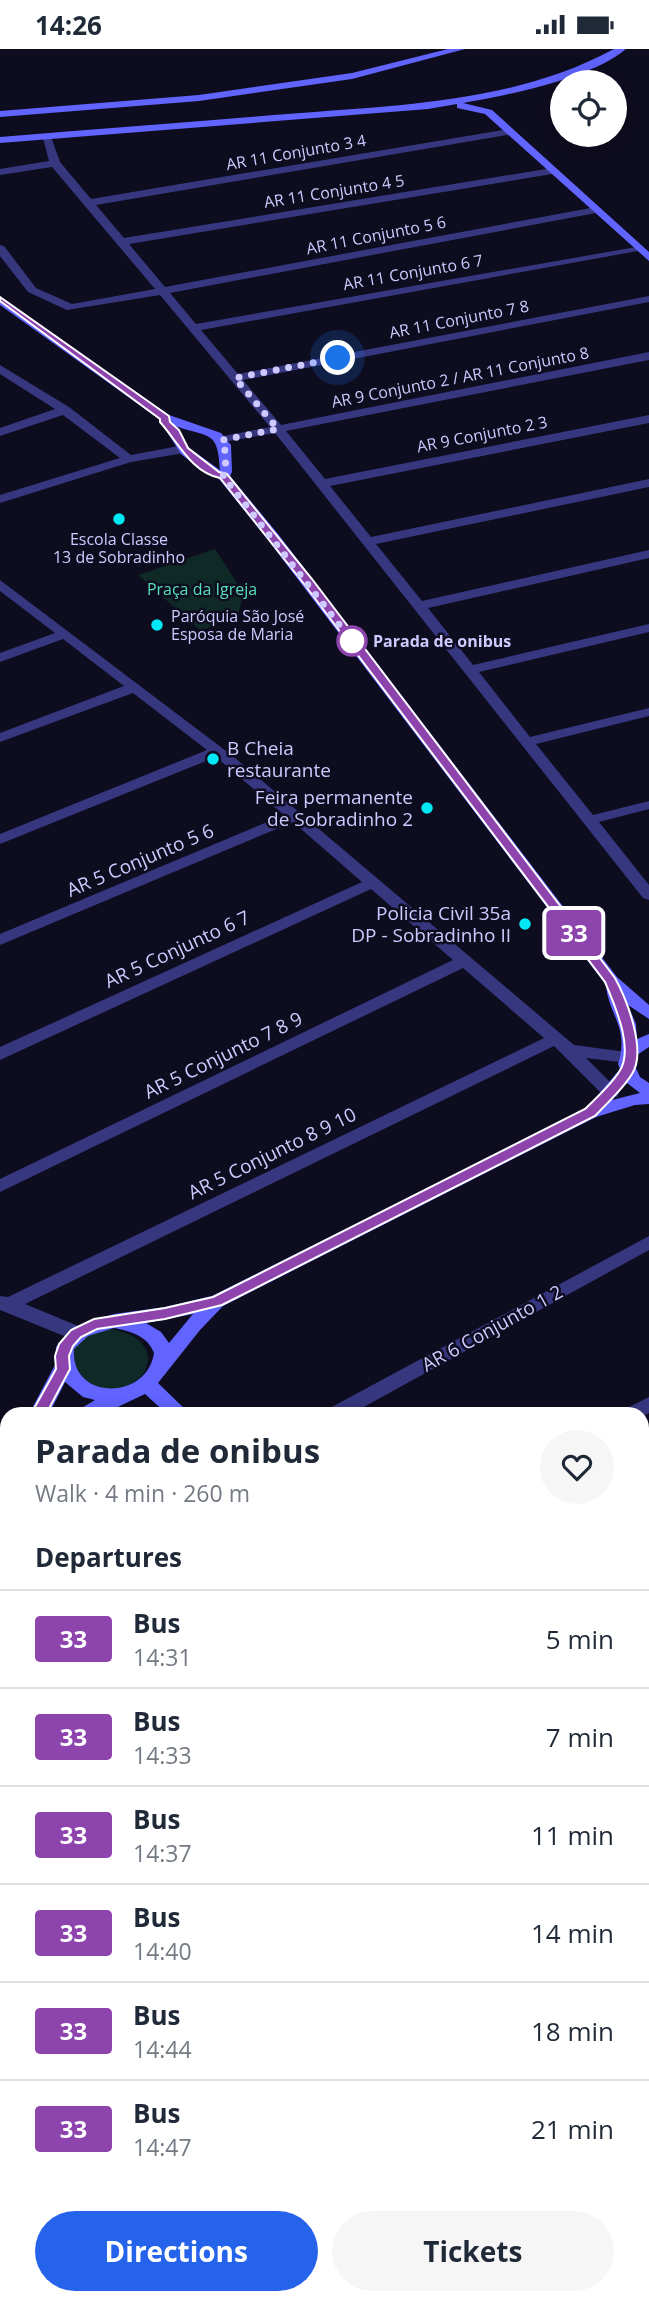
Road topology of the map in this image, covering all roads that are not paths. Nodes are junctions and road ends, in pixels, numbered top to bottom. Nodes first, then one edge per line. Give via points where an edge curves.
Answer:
1 (460, 49) edge
2 (621, 49) edge
3 (495, 94) junction
4 (142, 103) junction
5 (447, 104) junction
6 (58, 110) junction
7 (488, 113) junction
8 (0, 114) edge
9 (144, 129) junction
10 (509, 132) junction
11 (64, 135) junction
12 (46, 136) junction
13 (0, 140) edge
14 (55, 163) junction
15 (552, 171) junction
16 (0, 172) edge
17 (89, 203) junction
18 (596, 210) junction
19 (121, 242) junction
20 (638, 247) junction
21 (0, 249) edge
22 (649, 258) edge
23 (163, 291) junction
24 (649, 299) edge
25 (0, 300) edge
26 (194, 328) junction
27 (649, 356) edge
28 (0, 369) edge
29 (235, 378) junction
30 (65, 410) junction
31 (165, 418) junction
32 (649, 419) edge
33 (278, 429) junction
34 (0, 432) edge
35 (211, 432) junction
36 (224, 445) junction
37 (186, 450) junction
38 (130, 459) junction
39 (223, 476) junction
40 (649, 483) edge
41 (321, 484) junction
42 (0, 499) edge
43 (367, 542) junction
44 (649, 554) edge
45 (0, 584) edge
46 (419, 606) junction
47 (649, 628) edge
48 (65, 634) junction
49 (0, 658) edge
50 (469, 670) junction
51 (132, 688) junction
52 (649, 712) edge
53 (0, 738) edge
54 (526, 742) junction
55 (217, 751) junction
56 (649, 804) edge
57 (294, 816) junction
58 (589, 820) junction
59 (0, 839) edge
60 (372, 883) junction
61 (648, 893) edge
62 (0, 940) edge
63 (464, 961) junction
64 (611, 981) junction
65 (647, 1010) edge
66 (649, 1039) edge
67 (562, 1045) junction
68 (0, 1054) edge
69 (629, 1060) junction
70 (649, 1091) edge
71 (611, 1093) junction
72 (649, 1098) edge
73 (590, 1113) junction
74 (0, 1186) edge
75 (649, 1242) edge
76 (217, 1301) junction
77 (4, 1302) edge
78 (114, 1321) junction
79 (76, 1333) junction
80 (160, 1368) junction
81 (63, 1369) junction
82 (146, 1384) junction
83 (122, 1394) junction
84 (43, 1407) edge
85 (99, 1407) edge
86 (172, 1407) edge
87 (348, 1407) edge

1 - 4 street via 352,76
2 - 3 street via 591,65
3 - 5 street
3 - 7 street
4 - 6 street
4 - 9 street via 118,108 110,118 122,126
5 - 7 street
5 - 9 street
6 - 8 street
6 - 11 street via 82,111 94,118 88,129
7 - 10 street
9 - 11 street
10 - 15 street
10 - 17 street, AR 11 Conjunto 3 4
11 - 12 street
12 - 13 street
12 - 14 street
14 - 16 street
14 - 17 street
15 - 18 street
15 - 19 street, AR 11 Conjunto 4 5
17 - 19 street
18 - 20 street
18 - 23 street, AR 11 Conjunto 5 6
19 - 23 street
20 - 22 street
20 - 26 street, AR 11 Conjunto 6 7
21 - 23 street, AR 11 Conjunto 5 6 via 32,289 71,308
23 - 26 street
24 - 29 street, AR 11 Conjunto 7 8
25 - 31 street
26 - 29 street
27 - 33 street, AR 9 Conjunto 2 / AR 11 Conjunto 8
28 - 30 street
29 - 33 street
30 - 34 street
30 - 38 street
31 - 35 street
31 - 37 street
32 - 41 street, AR 9 Conjunto 2 3
33 - 36 street, AR 9 Conjunto 2 / AR 11 Conjunto 8
33 - 41 street
35 - 36 street
35 - 37 street via 192,435
36 - 37 street via 208,457
36 - 39 street
37 - 38 street
37 - 39 street
38 - 42 street
39 - 64 street
40 - 43 street
41 - 43 street
43 - 46 street
44 - 46 street
45 - 48 street
46 - 50 street
47 - 50 street
48 - 49 street
48 - 51 street
50 - 54 street
51 - 53 street
51 - 55 street
52 - 54 street
54 - 58 street
55 - 57 street
55 - 59 street
56 - 58 street
57 - 60 street
57 - 62 street, AR 5 Conjunto 5 6
58 - 61 street
60 - 63 street
60 - 68 street, AR 5 Conjunto 6 7
63 - 67 street
63 - 74 street, AR 5 Conjunto 7 8 9
64 - 65 street
64 - 69 street via 628,1024
66 - 69 street
67 - 69 street
67 - 71 street
67 - 77 street, AR 5 Conjunto 8 9 10
69 - 70 street via 633,1080
69 - 71 street
71 - 73 street
72 - 73 street
73 - 76 street
75 - 87 street, AR 6 Conjunto 1 2
76 - 78 street
76 - 80 street
77 - 79 street
78 - 79 street
78 - 80 street via 132,1323 153,1335 162,1354
79 - 81 street via 62,1356
80 - 82 street
81 - 83 street via 78,1388 107,1396
81 - 84 street
82 - 83 street
82 - 86 street
83 - 85 street

